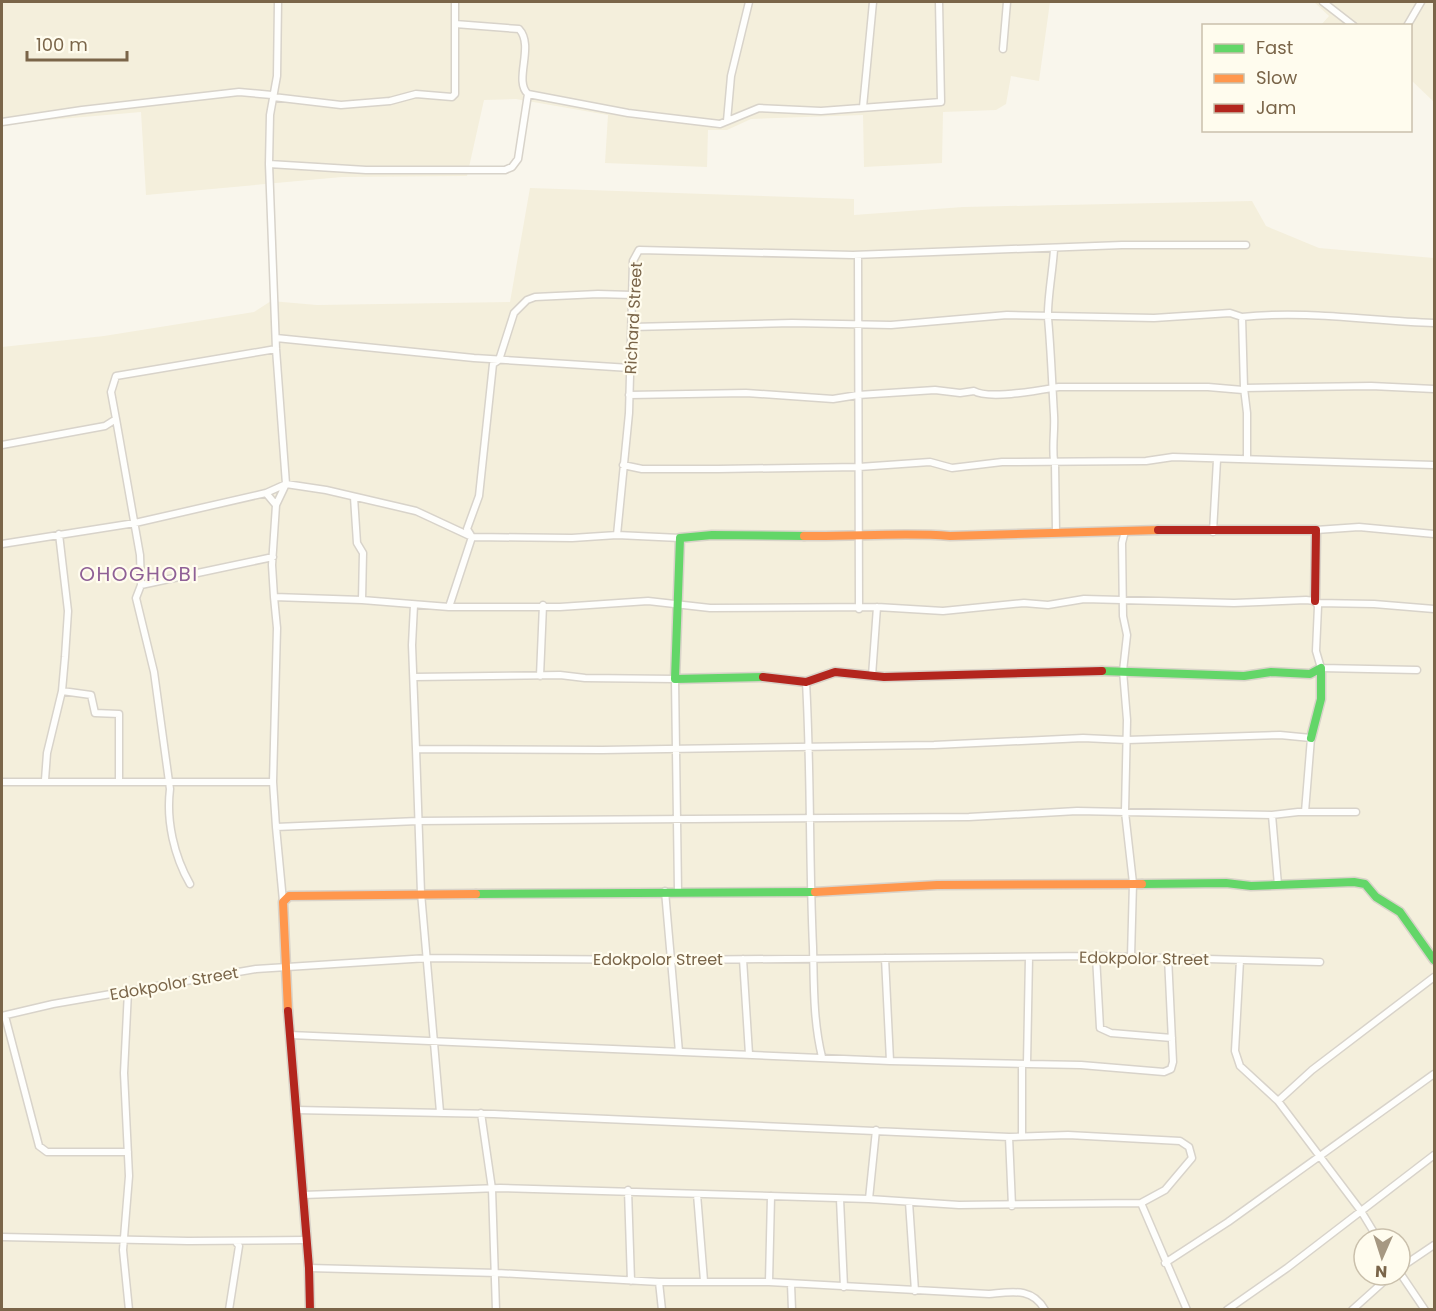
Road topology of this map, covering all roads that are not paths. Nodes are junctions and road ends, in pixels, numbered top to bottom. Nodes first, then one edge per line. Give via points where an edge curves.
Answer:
1 (278, 2) edge
2 (455, 2) edge
3 (749, 2) edge
4 (873, 2) edge
5 (939, 2) edge
6 (1007, 2) edge
7 (1324, 2) edge
8 (1421, 2) edge
9 (455, 24) junction
10 (1352, 24) edge
11 (1408, 24) edge
12 (1003, 48) dead end
13 (528, 94) junction
14 (272, 96) junction
15 (862, 107) junction
16 (727, 121) junction
17 (2, 122) edge
18 (269, 165) junction
19 (1246, 245) dead end
20 (1054, 249) junction
21 (858, 255) junction
22 (632, 296) junction
23 (1048, 316) junction
24 (1242, 317) junction
25 (1434, 323) edge
26 (859, 325) junction
27 (632, 327) junction
28 (276, 338) junction
29 (276, 349) junction
30 (499, 360) junction
31 (630, 368) junction
32 (1052, 388) junction
33 (1243, 389) junction
34 (1434, 389) edge
35 (629, 395) junction
36 (858, 395) junction
37 (116, 419) junction
38 (2, 444) edge
39 (1247, 458) junction
40 (1217, 460) junction
41 (1054, 461) junction
42 (623, 465) junction
43 (1434, 465) edge
44 (859, 467) junction
45 (286, 484) junction
46 (266, 493) junction
47 (354, 497) junction
48 (276, 505) junction
49 (135, 523) junction
50 (1316, 530) junction
51 (1125, 531) junction
52 (1056, 532) junction
53 (1213, 532) junction
54 (59, 534) junction
55 (1434, 534) edge
56 (617, 535) junction
57 (472, 537) junction
58 (859, 537) junction
59 (680, 538) junction
60 (2, 544) edge
61 (273, 557) junction
62 (141, 585) junction
63 (274, 597) junction
64 (362, 600) junction
65 (1125, 602) junction
66 (1316, 602) junction
67 (414, 605) junction
68 (543, 605) junction
69 (677, 606) junction
70 (449, 607) junction
71 (877, 607) junction
72 (859, 609) junction
73 (1434, 609) edge
74 (1321, 668) junction
75 (1417, 670) dead end
76 (1123, 671) junction
77 (540, 676) junction
78 (872, 676) junction
79 (414, 677) junction
80 (675, 679) junction
81 (806, 682) junction
82 (62, 691) junction
83 (1311, 738) junction
84 (1127, 740) junction
85 (810, 746) junction
86 (676, 747) junction
87 (416, 748) junction
88 (45, 780) junction
89 (168, 781) junction
90 (2, 782) edge
91 (119, 782) junction
92 (273, 782) junction
93 (1125, 812) junction
94 (1305, 812) junction
95 (1356, 812) dead end
96 (1272, 815) junction
97 (808, 819) junction
98 (675, 820) junction
99 (418, 821) junction
100 (276, 827) junction
101 (1133, 883) junction
102 (190, 884) dead end
103 (1278, 885) junction
104 (665, 891) junction
105 (678, 891) junction
106 (810, 892) junction
107 (421, 893) junction
108 (283, 901) junction
109 (1096, 956) junction
110 (1029, 957) junction
111 (1131, 957) junction
112 (1168, 957) junction
113 (428, 958) junction
114 (813, 958) junction
115 (885, 958) junction
116 (743, 959) junction
117 (669, 960) junction
118 (1240, 960) junction
119 (1434, 960) edge
120 (1320, 962) dead end
121 (286, 966) junction
122 (1434, 976) edge
123 (128, 991) junction
124 (3, 1016) edge
125 (290, 1035) junction
126 (1172, 1038) junction
127 (435, 1041) junction
128 (679, 1052) junction
129 (749, 1054) junction
130 (822, 1057) junction
131 (890, 1061) junction
132 (1024, 1064) junction
133 (1434, 1074) edge
134 (1278, 1101) junction
135 (295, 1110) junction
136 (440, 1112) junction
137 (481, 1113) junction
138 (876, 1130) junction
139 (1022, 1136) junction
140 (1009, 1137) junction
141 (128, 1152) junction
142 (1434, 1155) edge
143 (1318, 1157) junction
144 (492, 1189) junction
145 (627, 1190) junction
146 (697, 1194) junction
147 (303, 1195) junction
148 (771, 1196) junction
149 (840, 1199) junction
150 (869, 1199) junction
151 (909, 1202) junction
152 (1140, 1203) junction
153 (1011, 1206) junction
154 (1361, 1211) junction
155 (1371, 1227) edge
156 (2, 1237) edge
157 (125, 1239) junction
158 (306, 1240) junction
159 (235, 1241) junction
160 (1434, 1245) edge
161 (1412, 1260) edge
162 (1165, 1263) junction
163 (309, 1268) junction
164 (497, 1273) junction
165 (631, 1281) junction
166 (704, 1281) junction
167 (660, 1282) junction
168 (769, 1282) junction
169 (791, 1284) junction
170 (844, 1287) junction
171 (1378, 1287) edge
172 (1409, 1287) edge
173 (915, 1290) junction
174 (129, 1310) edge
175 (229, 1310) edge
176 (310, 1310) edge
177 (496, 1310) edge
178 (662, 1310) edge
179 (792, 1310) edge
180 (1045, 1310) edge
181 (1187, 1310) edge
182 (1227, 1310) edge
183 (1352, 1310) edge
184 (1425, 1310) edge

1 - 14 street
2 - 9 street
3 - 16 street via 731,76
4 - 15 street
5 - 15 street via 941,102
6 - 12 street
7 - 10 street
8 - 11 street
9 - 13 street via 519,29 525,38 523,86
9 - 14 street via 452,97 416,94 390,101 341,105
13 - 16 street via 677,121
13 - 18 street via 518,159 505,170 366,171
14 - 17 street via 239,92
14 - 18 street
15 - 16 street via 821,111 759,108
18 - 28 street
19 - 20 street
20 - 21 street
20 - 23 street
21 - 22 street, Richard Street via 642,249 633,261
21 - 26 street
22 - 27 street, Richard Street
22 - 30 street via 598,294 527,300 514,313
23 - 24 street via 1154,318 1230,313
23 - 26 street
23 - 32 street
24 - 25 street via 1306,314
24 - 33 street
26 - 27 street
26 - 36 street
27 - 31 street, Richard Street
28 - 29 street
28 - 30 street
29 - 37 street via 116,376 111,392
29 - 45 street
30 - 31 street
30 - 57 street via 493,364 479,496 467,529
31 - 35 street, Richard Street
32 - 33 street
32 - 36 street via 980,395 974,390
32 - 41 street
33 - 34 street
33 - 39 street
35 - 36 street via 746,393 833,399
35 - 42 street, Richard Street
36 - 44 street
37 - 38 street via 105,426 69,434
37 - 49 street
39 - 40 street
39 - 43 street
40 - 41 street
40 - 53 street
41 - 44 street via 952,468 930,462
41 - 52 street
42 - 44 street via 642,469
42 - 56 street, Richard Street
44 - 58 street
45 - 46 street
45 - 47 street
45 - 48 street
46 - 48 street
46 - 49 street
47 - 57 street via 416,511
47 - 64 street via 357,543 363,552
48 - 61 street
49 - 54 street
49 - 62 street
50 - 53 street
50 - 55 street via 1359,527
50 - 66 street
51 - 52 street
51 - 53 street
51 - 65 street
52 - 58 street
54 - 60 street
54 - 82 street via 68,611
56 - 57 street
56 - 59 street
57 - 70 street
58 - 59 street
58 - 72 street
59 - 69 street
61 - 62 street
61 - 63 street
62 - 89 street via 136,598 154,672
63 - 64 street
63 - 92 street via 277,628
64 - 67 street
65 - 66 street
65 - 71 street via 1084,599 943,611
65 - 76 street
66 - 73 street
66 - 74 street via 1316,651
67 - 70 street
67 - 79 street
68 - 69 street via 648,601
68 - 70 street
68 - 77 street
69 - 72 street
69 - 80 street
71 - 72 street
71 - 78 street
74 - 75 street
74 - 76 street via 1310,674 1271,672 1244,676
74 - 83 street via 1321,699
76 - 78 street
76 - 84 street
77 - 79 street
77 - 80 street
78 - 81 street via 863,672 821,673
79 - 87 street
80 - 81 street via 778,677
80 - 86 street
81 - 85 street
82 - 88 street via 47,753
82 - 91 street via 91,696 95,713 120,714
83 - 84 street via 1280,735
83 - 94 street
84 - 85 street
84 - 93 street
85 - 86 street
85 - 97 street
86 - 87 street
86 - 98 street
87 - 99 street
88 - 90 street
88 - 91 street
89 - 91 street
89 - 92 street
89 - 102 street via 174,847
92 - 100 street
93 - 96 street
93 - 97 street
93 - 101 street
94 - 95 street
94 - 96 street
96 - 103 street
97 - 98 street
97 - 106 street
98 - 99 street
98 - 105 street
99 - 100 street
99 - 107 street
100 - 108 street
101 - 103 street
101 - 106 street via 937,885
101 - 111 street
103 - 119 street via 1365,884 1376,897 1400,912
104 - 105 street
104 - 107 street
104 - 117 street
105 - 106 street
106 - 114 street
107 - 108 street via 289,896
107 - 113 street
108 - 121 street
109 - 110 street, Edokpolor Street
109 - 111 street, Edokpolor Street
109 - 126 street via 1100,1028 1111,1033
110 - 115 street, Edokpolor Street
110 - 132 street
111 - 112 street, Edokpolor Street
112 - 118 street, Edokpolor Street
112 - 126 street
113 - 117 street, Edokpolor Street
113 - 121 street, Edokpolor Street
113 - 127 street
114 - 115 street, Edokpolor Street
114 - 116 street, Edokpolor Street
114 - 130 street via 815,1029
115 - 131 street
116 - 117 street, Edokpolor Street
116 - 129 street
117 - 128 street
118 - 120 street, Edokpolor Street
118 - 134 street via 1235,1051 1240,1066
121 - 123 street, Edokpolor Street
121 - 125 street
122 - 134 street
123 - 124 street, Edokpolor Street
123 - 141 street via 124,1073
124 - 141 street via 39,1146 47,1152
125 - 127 street
125 - 135 street
126 - 132 street via 1173,1062 1171,1069 1164,1072
127 - 128 street
127 - 136 street
128 - 129 street
129 - 130 street
130 - 131 street
131 - 132 street
132 - 139 street
133 - 143 street
134 - 143 street
135 - 136 street
135 - 147 street
136 - 137 street
137 - 138 street
137 - 144 street
138 - 140 street
138 - 150 street
139 - 140 street
139 - 152 street via 1169,1139 1189,1147 1192,1158 1165,1191
140 - 153 street
141 - 157 street
142 - 154 street
143 - 154 street
143 - 162 street
144 - 145 street
144 - 147 street
144 - 164 street
145 - 146 street
145 - 165 street
146 - 148 street
146 - 166 street
147 - 158 street
148 - 149 street
148 - 168 street
149 - 150 street
149 - 170 street
150 - 151 street
151 - 153 street
151 - 173 street
152 - 153 street
152 - 162 street
154 - 155 street
154 - 182 street
156 - 157 street
157 - 159 street
157 - 174 street
158 - 159 street
158 - 163 street
159 - 175 street via 239,1246
160 - 161 street
162 - 181 street
163 - 164 street
163 - 176 street
164 - 165 street
164 - 177 street
165 - 167 street
166 - 167 street
166 - 168 street
167 - 178 street
168 - 169 street
169 - 170 street
169 - 179 street
170 - 173 street
171 - 183 street
172 - 184 street
173 - 180 street via 1020,1292 1032,1294

